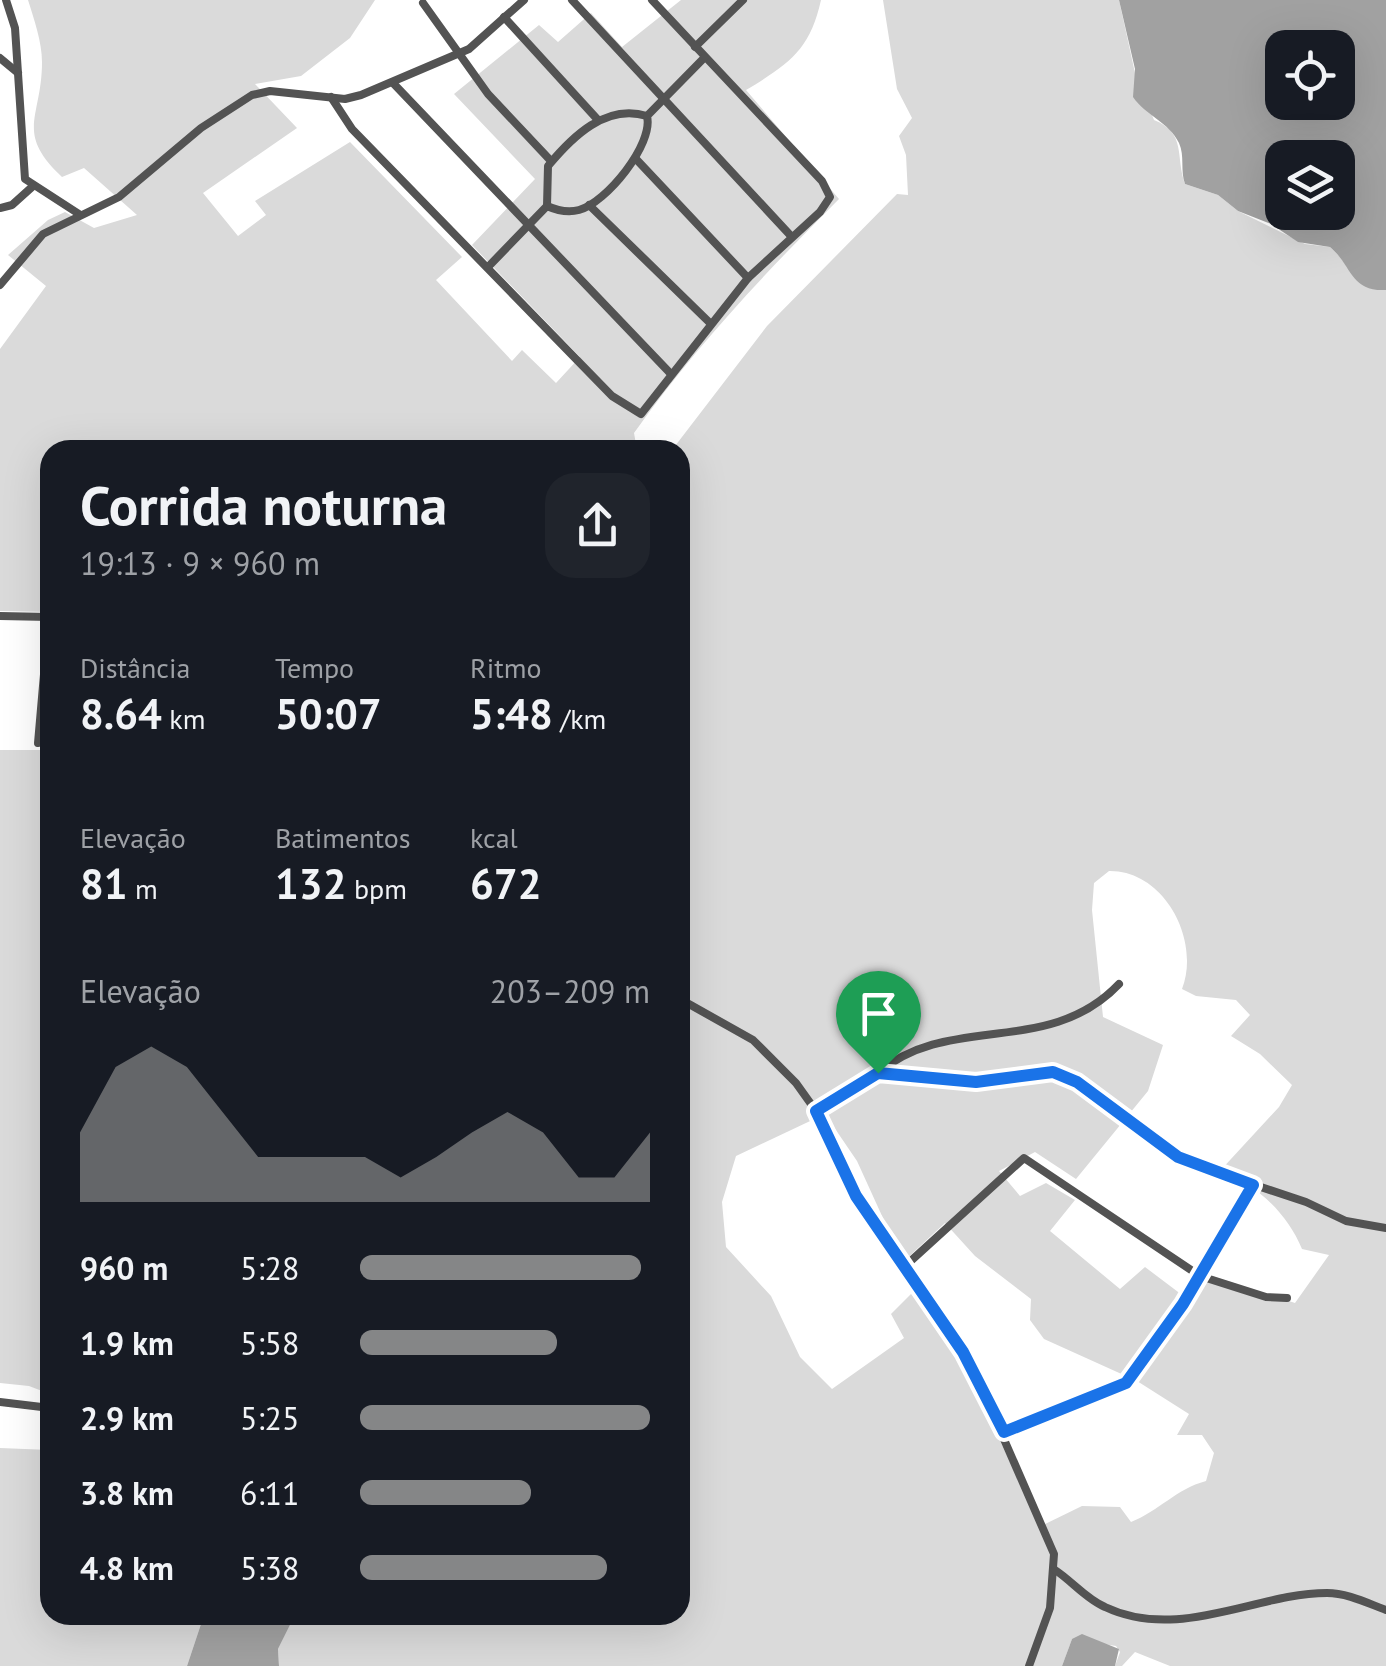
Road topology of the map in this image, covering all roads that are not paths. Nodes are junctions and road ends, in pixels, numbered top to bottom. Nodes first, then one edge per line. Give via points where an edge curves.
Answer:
1 (6, 0) edge
2 (524, 0) edge
3 (572, 0) edge
4 (652, 0) edge
5 (742, 0) edge
6 (424, 3) dead end
7 (504, 18) junction
8 (695, 47) junction
9 (458, 55) junction
10 (0, 58) edge
11 (704, 58) junction
12 (18, 72) junction
13 (393, 82) junction
14 (331, 97) junction
15 (664, 99) junction
16 (647, 116) junction
17 (598, 120) junction
18 (636, 159) junction
19 (552, 162) junction
20 (32, 187) junction
21 (590, 205) junction
22 (547, 206) junction
23 (0, 208) edge
24 (80, 214) junction
25 (529, 224) junction
26 (791, 236) junction
27 (488, 267) junction
28 (748, 278) junction
29 (0, 286) edge
30 (710, 323) junction
31 (670, 373) junction
32 (0, 616) edge
33 (40, 617) edge
34 (40, 722) edge
35 (38, 743) dead end
36 (1119, 984) dead end
37 (690, 1005) edge
38 (878, 1073) junction
39 (816, 1111) junction
40 (1253, 1185) junction
41 (1386, 1228) edge
42 (903, 1268) junction
43 (1200, 1276) junction
44 (1287, 1298) dead end
45 (0, 1402) edge
46 (40, 1407) edge
47 (1004, 1432) junction
48 (1055, 1570) junction
49 (1386, 1610) edge
50 (1029, 1666) edge

1 - 12 street
2 - 7 street
3 - 15 street
4 - 8 street
5 - 8 street
6 - 9 street
7 - 9 street
7 - 17 street
8 - 11 street
9 - 13 street
9 - 19 street
10 - 12 street
11 - 15 street
11 - 26 street via 830,192 820,212
12 - 20 street via 23,175
13 - 14 street via 354,98
13 - 25 street
14 - 24 street via 258,92 200,128 120,197
14 - 27 street via 352,128
15 - 16 street
15 - 26 street
16 - 17 street
16 - 18 street via 646,142
17 - 19 street
18 - 21 street
18 - 28 street
19 - 22 street via 544,179
20 - 23 street
20 - 24 street
21 - 22 street via 574,211
21 - 30 street
22 - 25 street
24 - 29 street via 35,240
25 - 27 street
25 - 31 street
26 - 28 street
27 - 31 street via 626,409 647,411
28 - 30 street
30 - 31 street
32 - 33 street
34 - 35 street
36 - 38 street via 1073,1020 931,1045
37 - 39 street via 763,1048
38 - 39 street
38 - 40 street via 976,1082 1059,1074 1178,1157
39 - 42 street via 856,1196
40 - 41 street via 1346,1221
40 - 43 street
42 - 43 street via 1024,1158
42 - 47 street via 963,1352
43 - 44 street via 1266,1298
43 - 47 street via 1126,1383
45 - 46 street
47 - 48 street
48 - 49 street via 1108,1608 1158,1619 1322,1592
48 - 50 street via 1050,1608

